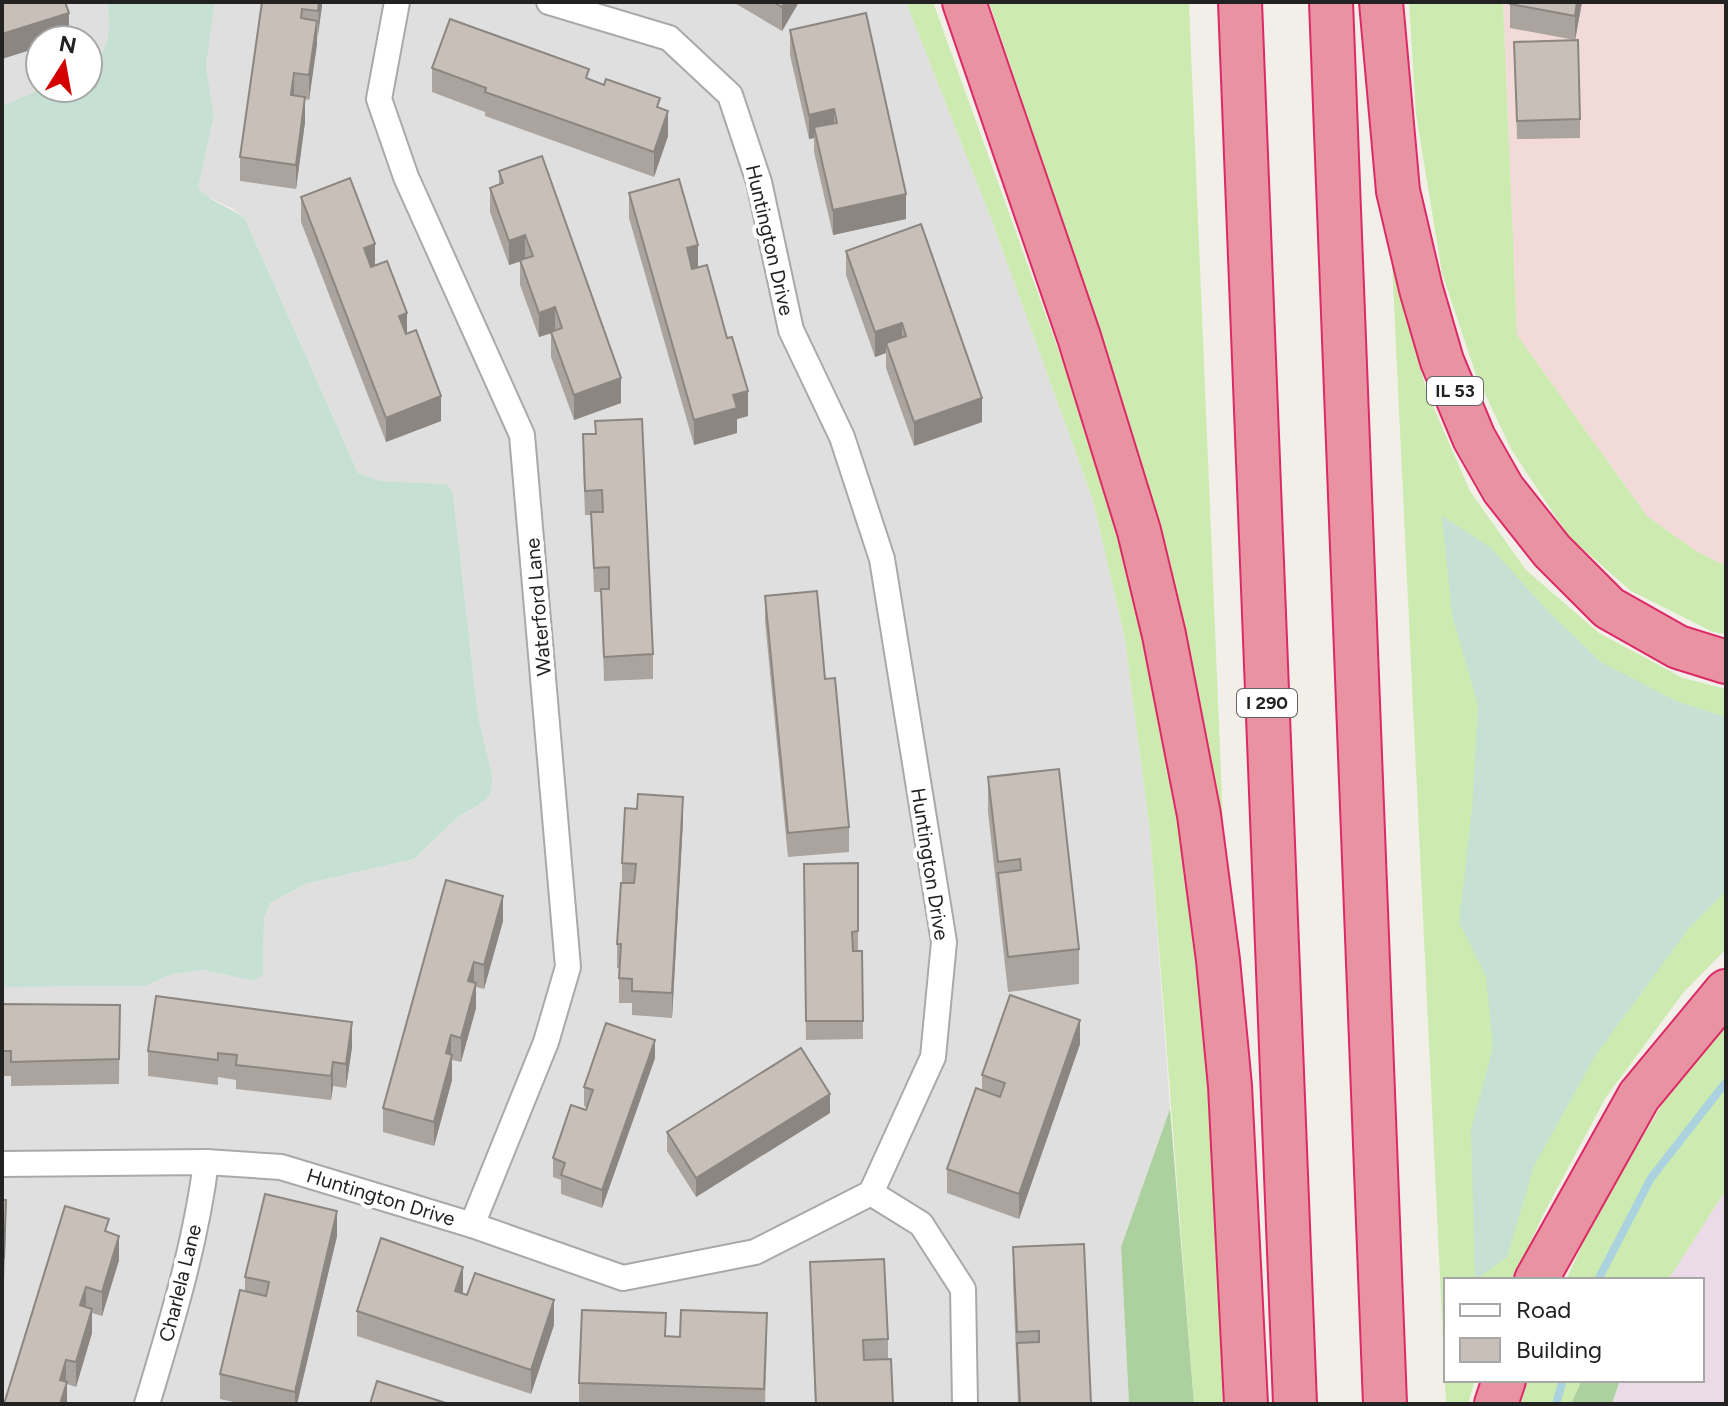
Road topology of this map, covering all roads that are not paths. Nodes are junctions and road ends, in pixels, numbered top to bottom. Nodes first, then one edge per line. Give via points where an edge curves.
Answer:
1 (397, 2) edge
2 (964, 2) edge
3 (1240, 2) edge
4 (1331, 2) edge
5 (1381, 2) edge
6 (556, 3) edge
7 (1726, 662) edge
8 (1726, 991) edge
9 (206, 1162) junction
10 (2, 1164) edge
11 (871, 1193) junction
12 (472, 1225) junction
13 (1537, 1278) edge
14 (1503, 1382) edge
15 (147, 1404) edge
16 (965, 1404) edge
17 (1246, 1404) edge
18 (1295, 1404) edge
19 (1385, 1404) edge
20 (1496, 1404) edge

1 - 12 street, Waterford Lane via 379,99 406,177 522,435 568,967 546,1042
2 - 17 highway via 1083,352 1139,531 1164,635 1199,815 1218,960 1230,1086
3 - 18 highway, I 290
4 - 19 highway
5 - 7 highway, IL 53 via 1398,191 1442,361 1474,438 1503,489 1552,551 1609,608 1678,647
6 - 11 street, Huntington Drive via 669,38 730,95 759,182 791,330 842,437 882,559 944,942 933,1057
8 - 13 highway via 1639,1096
9 - 10 street, Huntington Drive
9 - 12 street, Huntington Drive via 281,1167
9 - 15 street, Charlela Lane
11 - 12 street, Huntington Drive via 755,1252 623,1278
11 - 16 street via 921,1224 963,1289
14 - 20 highway

